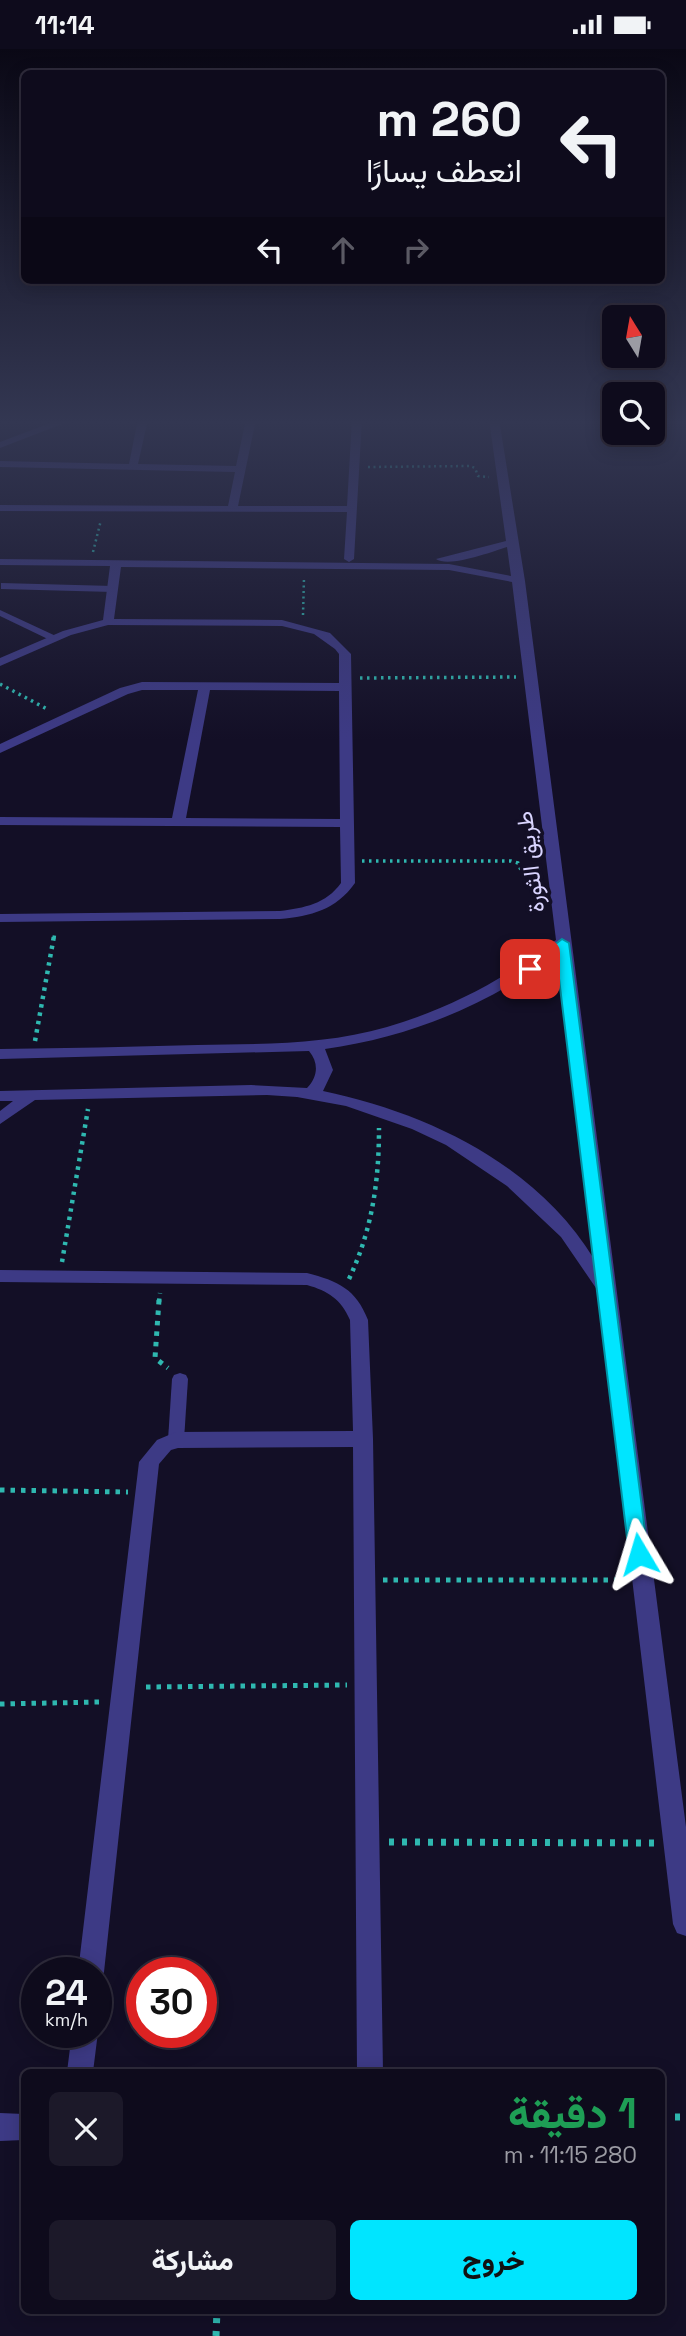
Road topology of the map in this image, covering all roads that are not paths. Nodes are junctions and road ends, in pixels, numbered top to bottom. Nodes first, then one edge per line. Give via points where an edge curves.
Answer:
1 (350, 526) edge
2 (510, 526) edge
3 (513, 542) junction
4 (0, 555) edge
5 (349, 559) junction
6 (185, 560) junction
7 (257, 561) junction
8 (0, 562) edge
9 (116, 563) junction
10 (429, 563) junction
11 (519, 581) junction
12 (1, 586) edge
13 (113, 589) junction
14 (0, 613) edge
15 (108, 622) junction
16 (55, 639) junction
17 (0, 662) edge
18 (346, 683) junction
19 (205, 686) junction
20 (0, 749) edge
21 (0, 821) edge
22 (178, 822) junction
23 (347, 823) junction
24 (0, 918) edge
25 (562, 943) junction
26 (312, 1045) junction
27 (0, 1054) edge
28 (311, 1094) junction
29 (0, 1095) edge
30 (31, 1095) junction
31 (0, 1119) edge
32 (0, 1276) edge
33 (605, 1292) junction
34 (180, 1379) road end
35 (363, 1439) junction
36 (176, 1440) junction
37 (686, 1924) edge
38 (93, 1957) edge
39 (83, 2048) edge
40 (80, 2069) edge
41 (370, 2069) edge
42 (0, 2127) edge
43 (21, 2127) edge

1 - 5 street
2 - 3 street, طريق الثورة
3 - 10 street
3 - 11 street, طريق الثورة
4 - 6 street
5 - 7 street
5 - 10 street
6 - 7 street
6 - 9 street
7 - 10 street via 304,566
8 - 9 street
9 - 13 street
10 - 11 street
11 - 25 street, طريق الثورة
12 - 13 lane
13 - 15 street
14 - 16 lane
15 - 16 street
15 - 18 street via 302,626 339,644 345,654
16 - 17 street
18 - 19 street
18 - 23 street
19 - 20 street via 132,688
19 - 22 street
21 - 22 street
22 - 23 street
23 - 24 street via 348,883 340,896 303,912
25 - 26 street via 530,969 436,1016 361,1038
25 - 33 street, طريق الثورة
26 - 27 street
26 - 28 street via 323,1058 326,1073
28 - 30 street via 265,1090
28 - 33 street via 379,1109 422,1125 518,1184 568,1234
29 - 30 street
30 - 31 street
32 - 35 street via 307,1279 328,1284 354,1304 359,1320
33 - 37 street, طريق الثورة
34 - 36 lane
35 - 36 street
35 - 41 street
36 - 38 street via 164,1445 149,1462
39 - 40 street
42 - 43 street

